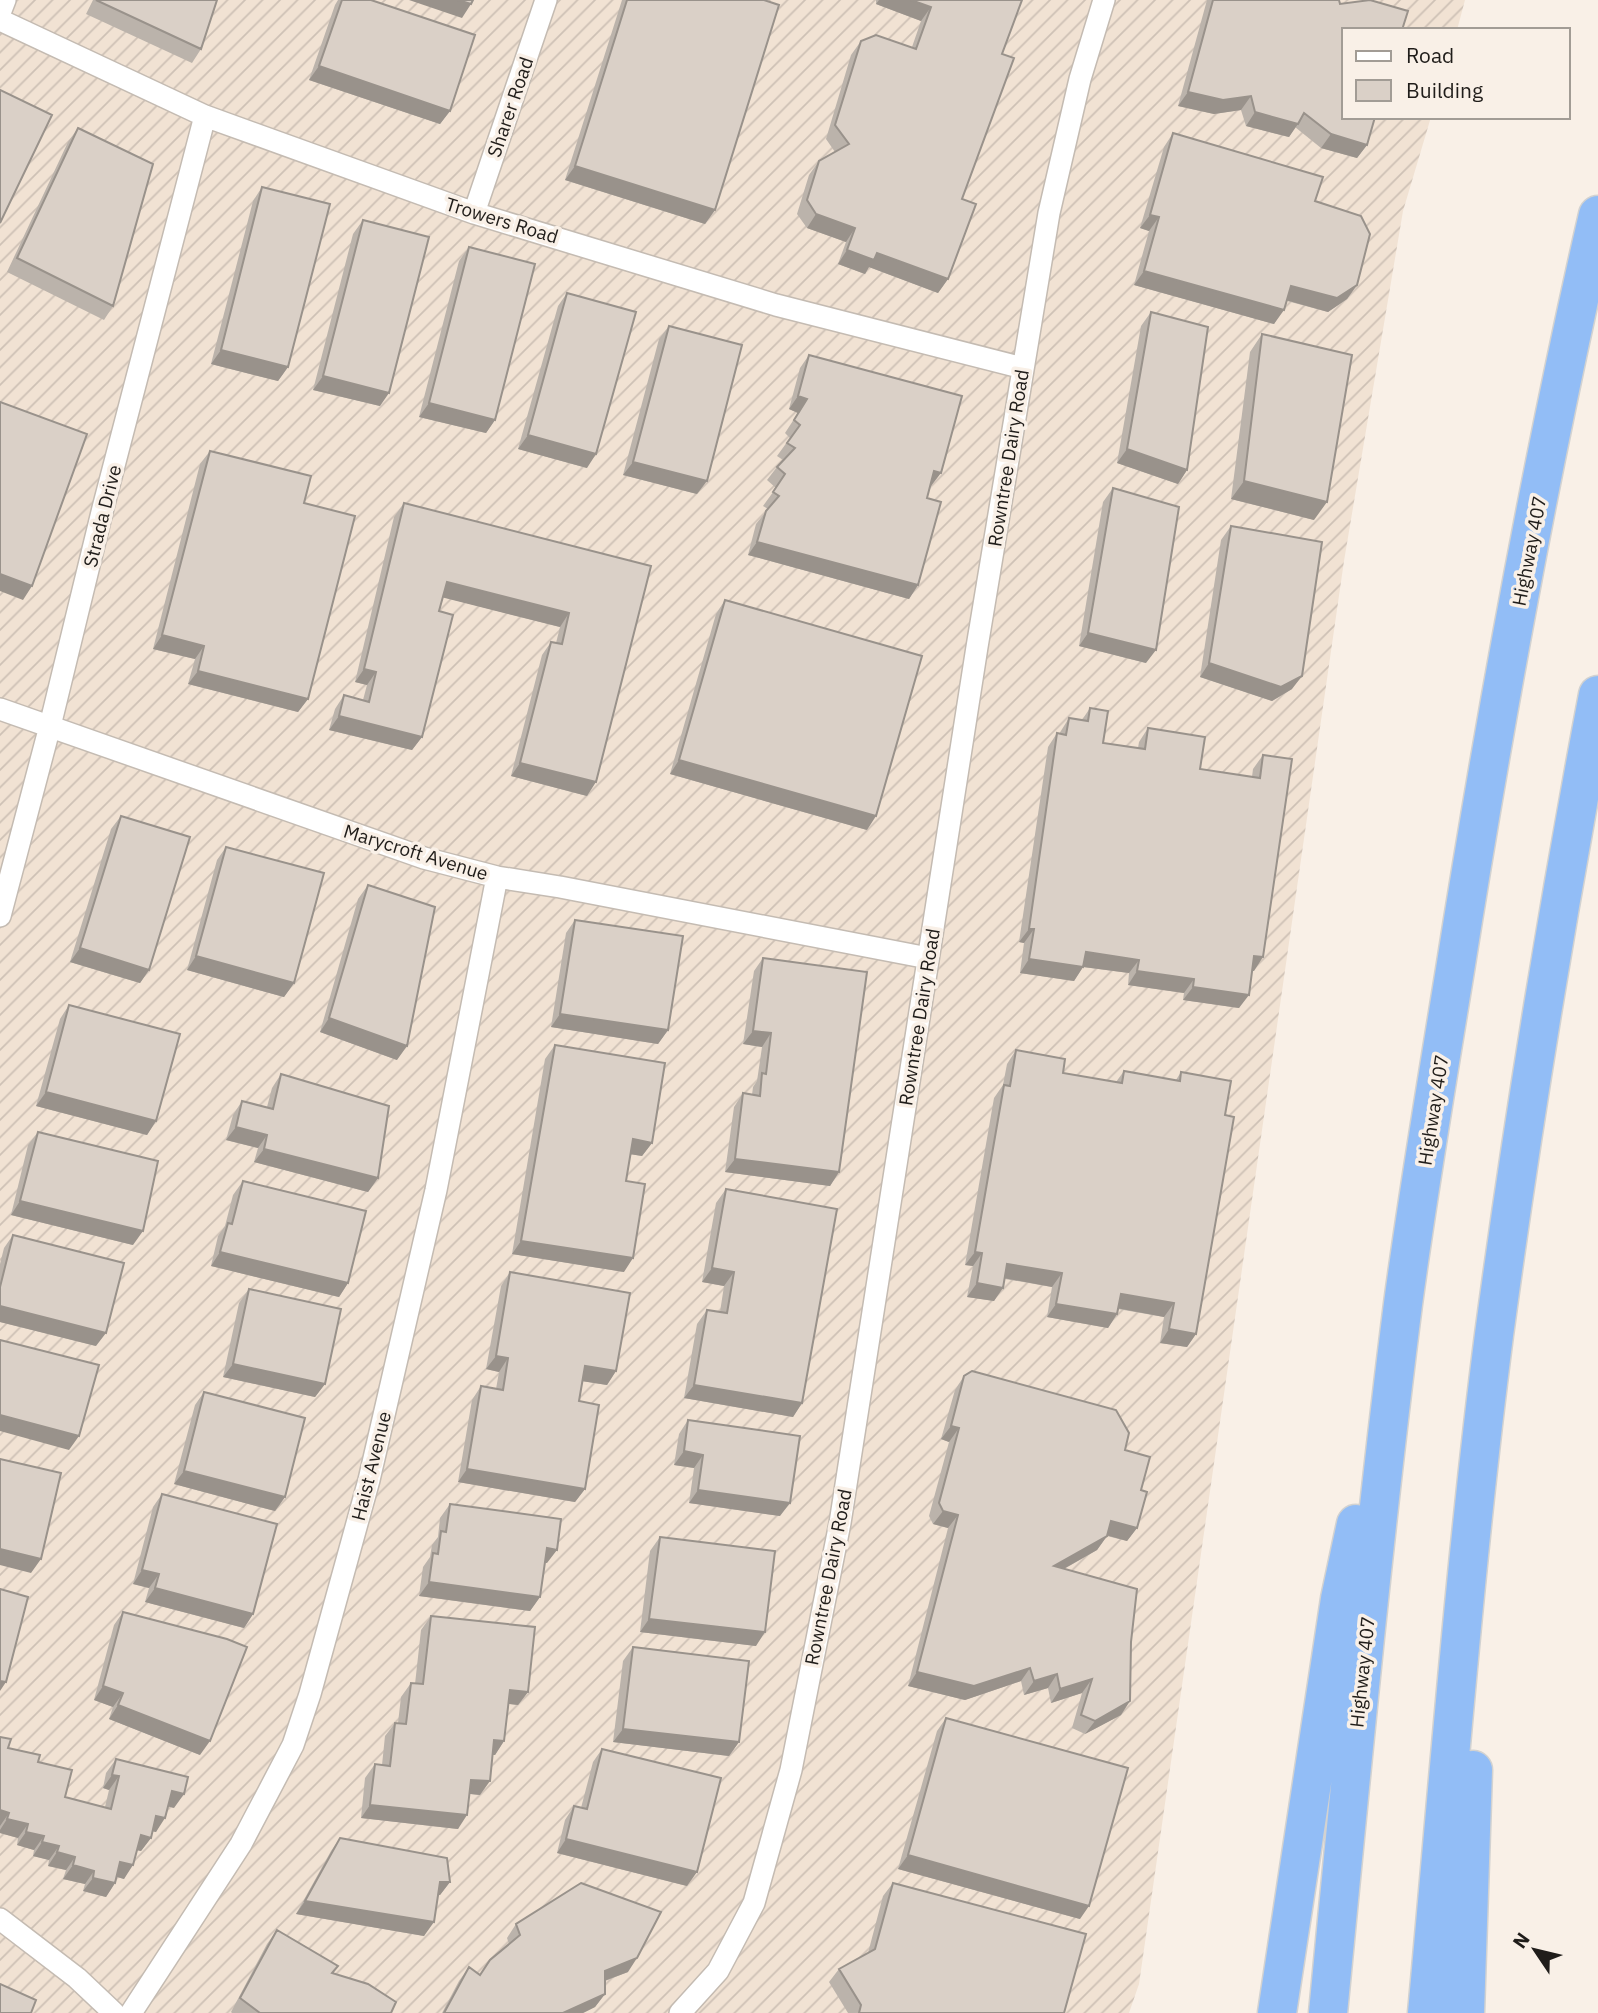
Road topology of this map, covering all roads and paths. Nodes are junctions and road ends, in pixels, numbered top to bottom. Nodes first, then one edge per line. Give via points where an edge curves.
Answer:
1 (5, 0) edge
2 (546, 0) edge
3 (1104, 0) edge
4 (0, 13) edge
5 (0, 20) edge
6 (205, 116) junction
7 (474, 213) junction
8 (1598, 215) edge
9 (1023, 368) junction
10 (1598, 695) edge
11 (0, 709) edge
12 (50, 726) junction
13 (497, 877) junction
14 (0, 916) edge
15 (928, 958) junction
16 (1404, 1303) junction
17 (1474, 1504) junction
18 (0, 1919) edge
19 (114, 2013) edge
20 (131, 2013) edge
21 (680, 2013) edge
22 (1277, 2013) edge
23 (1328, 2013) edge
24 (1427, 2013) edge
25 (1465, 2013) edge

1 - 4 street
2 - 7 street, Sharer Road
3 - 9 street, Rowntree Dairy Road via 1049,213
5 - 6 street, Trowers Road
6 - 7 street, Trowers Road
6 - 12 street, Strada Drive
7 - 9 street, Trowers Road via 776,305
8 - 16 highway, Highway 407 via 1498,712
9 - 15 street, Rowntree Dairy Road
10 - 17 highway via 1518,1162
11 - 12 street, Marycroft Avenue
12 - 13 street, Marycroft Avenue via 424,858
12 - 14 street, Strada Drive
13 - 15 street, Marycroft Avenue
13 - 20 street, Haist Avenue via 436,1190 369,1480 310,1694 293,1745 241,1844
15 - 21 street, Rowntree Dairy Road via 840,1523 791,1770 754,1903 718,1971
16 - 22 highway via 1340,1599
16 - 23 highway, Highway 407 via 1359,1688
17 - 24 highway
17 - 25 highway via 1473,1776
18 - 19 street

